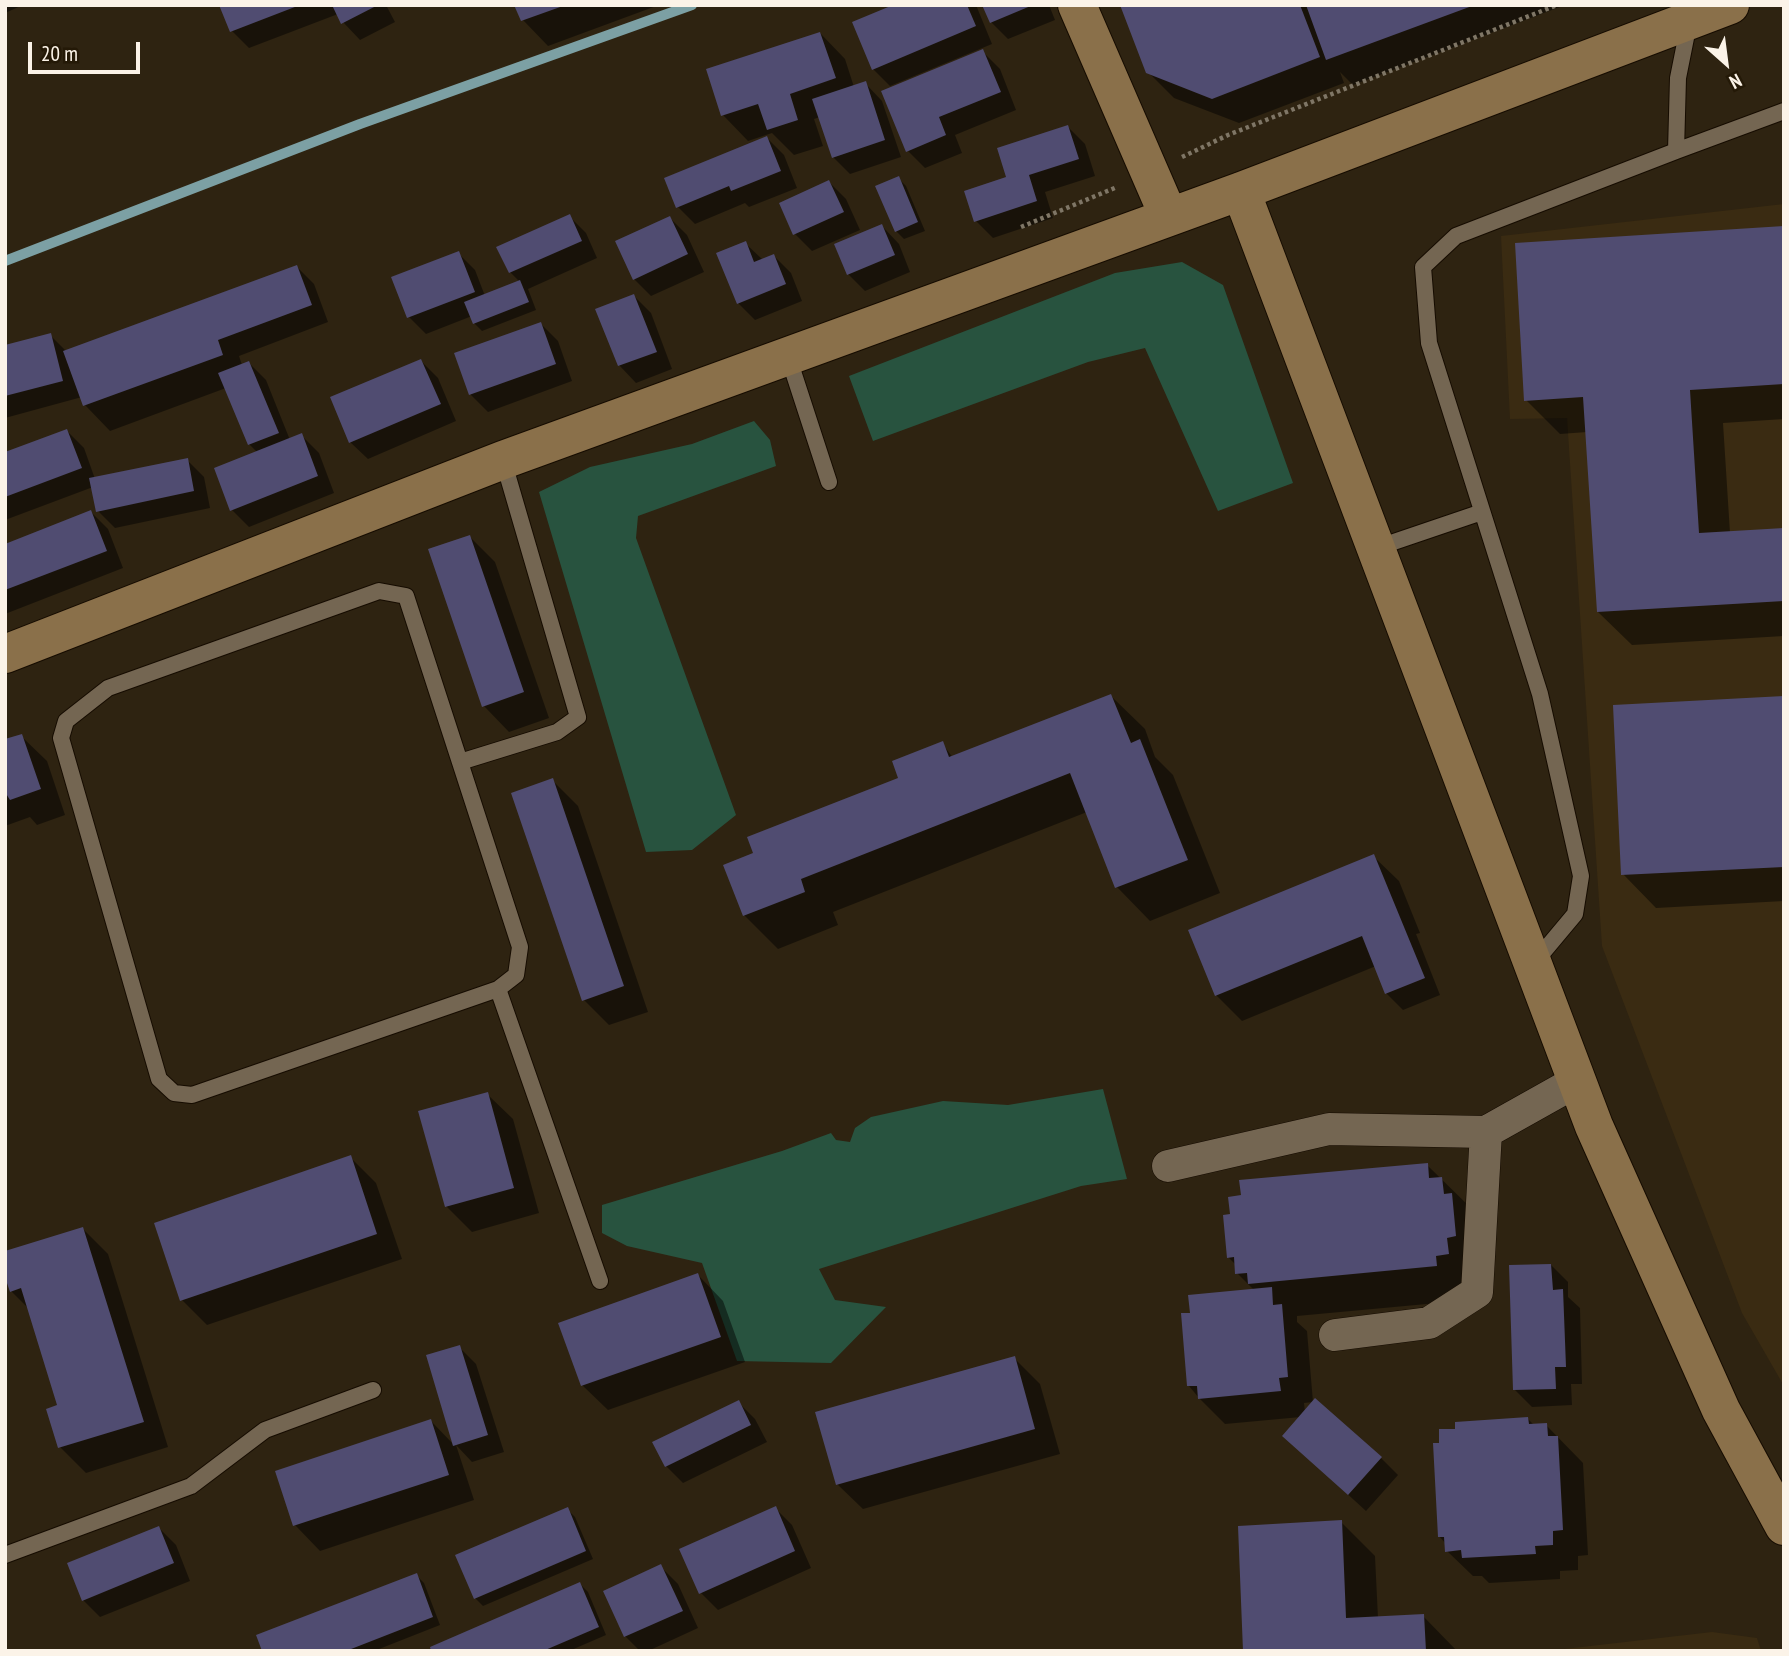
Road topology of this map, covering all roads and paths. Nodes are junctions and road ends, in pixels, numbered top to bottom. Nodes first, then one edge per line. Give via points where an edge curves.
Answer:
1 (1077, 5) edge
2 (1557, 5) edge
3 (1730, 5) edge
4 (1686, 13) edge
5 (1784, 111) edge
6 (1676, 152) junction
7 (1151, 173) junction
8 (1241, 191) junction
9 (1169, 217) junction
10 (1012, 231) dead end
11 (788, 356) junction
12 (503, 460) junction
13 (829, 482) dead end
14 (1482, 512) junction
15 (1376, 548) junction
16 (5, 654) edge
17 (460, 762) junction
18 (1533, 965) junction
19 (498, 989) junction
20 (1577, 1080) junction
21 (1486, 1132) junction
22 (1168, 1166) dead end
23 (600, 1281) dead end
24 (1335, 1335) dead end
25 (373, 1390) dead end
26 (1784, 1526) edge
27 (5, 1555) edge

1 - 7 street
2 - 7 path via 1228,135
3 - 4 street
4 - 6 lane
4 - 8 street
5 - 6 lane
6 - 14 lane via 1456,236 1423,267 1429,343
7 - 9 street
7 - 10 path
8 - 9 street
8 - 15 street
9 - 11 street
11 - 12 street
11 - 13 lane
12 - 16 street
12 - 17 lane via 578,717 557,732
14 - 15 lane
14 - 18 lane via 1541,694 1581,876 1575,914
15 - 18 street
17 - 19 lane via 520,947 516,975
17 - 19 lane via 406,596 379,591 108,688 66,721 61,738 159,1079 174,1093 192,1095
18 - 20 street
19 - 23 lane
20 - 21 street
20 - 26 street via 1721,1410
21 - 22 street via 1329,1129
21 - 24 street via 1477,1292 1429,1324
25 - 27 lane via 265,1430 191,1486

